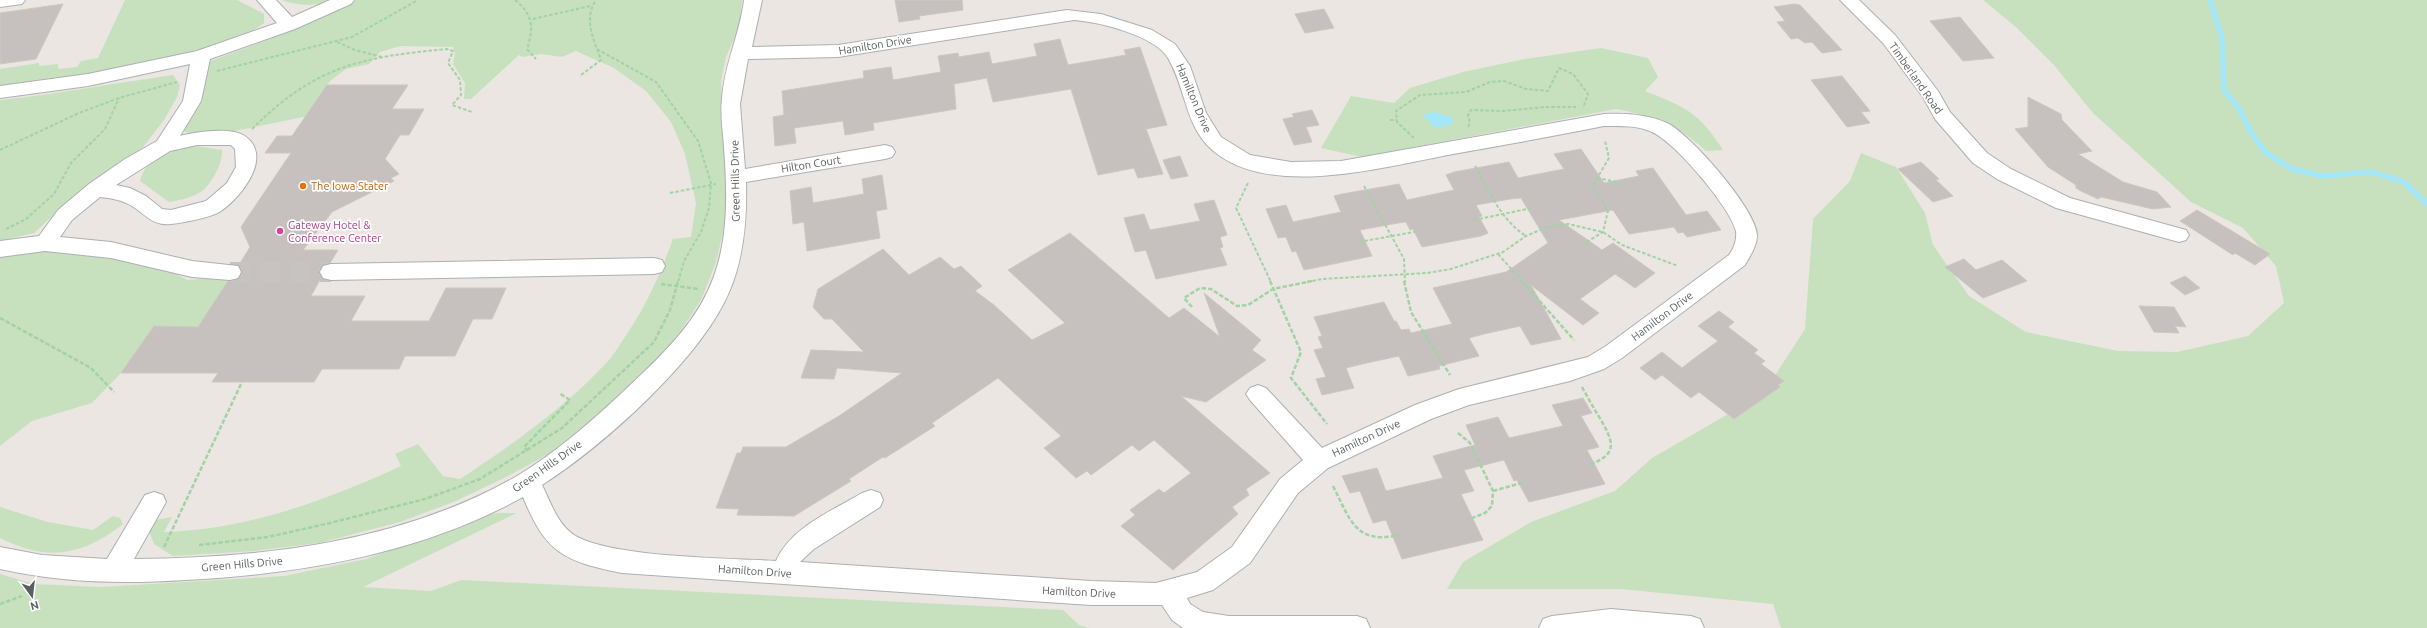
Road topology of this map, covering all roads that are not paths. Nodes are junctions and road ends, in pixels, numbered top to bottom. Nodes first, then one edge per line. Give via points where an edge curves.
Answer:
1 (16, 0) edge
2 (265, 0) edge
3 (345, 0) edge
4 (753, 0) edge
5 (1850, 0) edge
6 (0, 2) edge
7 (289, 25) junction
8 (740, 53) junction
9 (201, 56) junction
10 (0, 92) edge
11 (164, 146) junction
12 (885, 152) dead end
13 (737, 178) junction
14 (96, 189) junction
15 (2179, 235) dead end
16 (2, 240) edge
17 (45, 243) junction
18 (230, 272) tunnel mouth
19 (331, 272) tunnel mouth
20 (656, 275) road end
21 (1258, 394) dead end
22 (1319, 461) junction
23 (528, 481) junction
24 (871, 500) dead end
25 (154, 502) dead end
26 (0, 558) edge
27 (113, 572) junction
28 (783, 573) junction
29 (1168, 592) junction
30 (1357, 628) edge
31 (1552, 628) edge
32 (1691, 628) edge

1 - 6 street
2 - 7 street
3 - 7 street
4 - 8 street, Green Hills Drive
5 - 15 street, Timberland Road via 1889,39 1931,95 1942,115 1980,158 2004,174 2063,203
7 - 9 street
8 - 13 street, Green Hills Drive via 731,100
8 - 22 street, Hamilton Drive via 838,51 1077,15 1124,26 1162,43 1176,55 1205,128 1214,141 1231,154 1251,163 1277,168 1341,168 1604,120 1628,119 1646,121 1676,138 1739,214 1746,231 1746,245 1737,260 1596,363 1570,372 1467,396 1370,435
9 - 10 street via 88,80
9 - 11 street via 192,102
11 - 14 street
11 - 14 street via 197,138 235,139 245,146 246,167 234,188 213,207 171,217 157,216 139,201 123,193
12 - 13 street, Hilton Court
13 - 23 street, Green Hills Drive via 737,218 732,248 719,291 695,329 652,379 608,422
14 - 17 street via 65,215
16 - 17 street
17 - 18 street via 111,250 192,269
19 - 20 street
21 - 22 street
22 - 29 street, Hamilton Drive via 1289,486 1241,555 1204,582
23 - 27 street, Green Hills Drive via 459,515 388,538 320,555 266,564
23 - 28 street, Hamilton Drive via 547,520 561,540 592,556 622,562
24 - 28 street via 805,541 791,555
25 - 27 street
26 - 27 street, Green Hills Drive via 35,567
28 - 29 street, Hamilton Drive via 1091,593 1156,595
29 - 30 street via 1181,612 1198,623 1229,628
31 - 32 street via 1611,622

